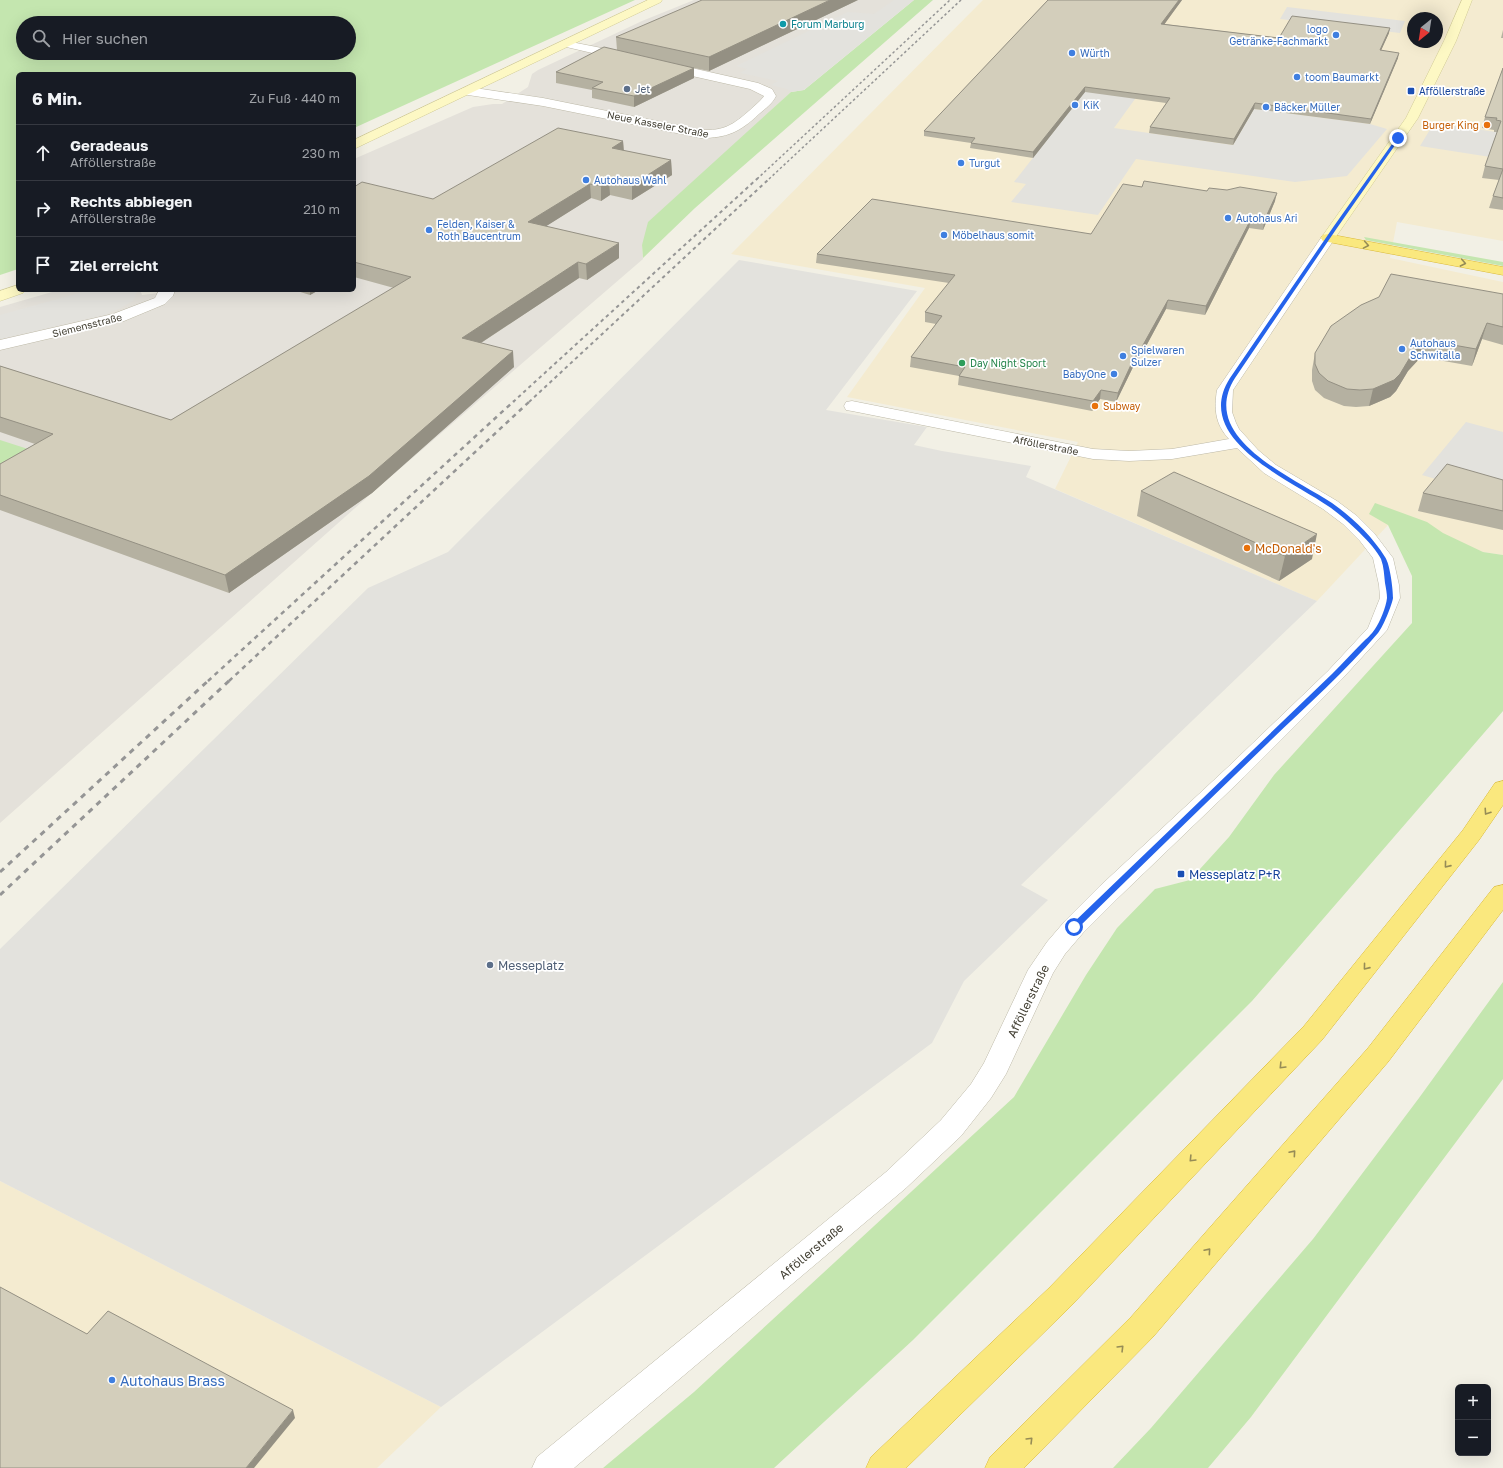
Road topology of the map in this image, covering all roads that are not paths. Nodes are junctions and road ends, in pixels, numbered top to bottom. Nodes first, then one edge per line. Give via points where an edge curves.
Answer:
1 (657, 0) edge
2 (1467, 0) edge
3 (566, 44) junction
4 (636, 59) edge
5 (650, 62) edge
6 (474, 88) junction
7 (356, 144) edge
8 (1332, 233) junction
9 (1503, 257) edge
10 (1503, 271) edge
11 (16, 291) edge
12 (166, 292) edge
13 (0, 296) edge
14 (0, 345) edge
15 (852, 406) dead end
16 (1241, 442) junction
17 (1503, 788) edge
18 (1503, 893) edge
19 (549, 1468) edge
20 (883, 1468) edge
21 (1002, 1468) edge

1 - 3 main road
2 - 8 main road, Afföllerstraße via 1412,118
3 - 4 street
3 - 6 main road
5 - 6 street, Neue Kasseler Straße via 754,86 768,92 770,96 734,129 711,135 536,101 495,96
6 - 7 main road
8 - 9 highway
8 -> 10 highway
8 - 16 street, Afföllerstraße via 1225,390 1223,412 1226,423
11 - 13 main road
12 - 14 street, Siemensstraße via 160,301 118,318
15 - 16 street, Afföllerstraße via 1113,456 1172,454
16 - 19 street, Afföllerstraße via 1270,469 1330,504 1350,520 1383,558 1390,598 1377,630 1335,675 1070,932 1041,970 996,1067 981,1092 951,1128 896,1180
17 -> 20 highway via 1471,835 1313,1033 1060,1297
21 -> 18 highway via 1142,1328 1378,1055

